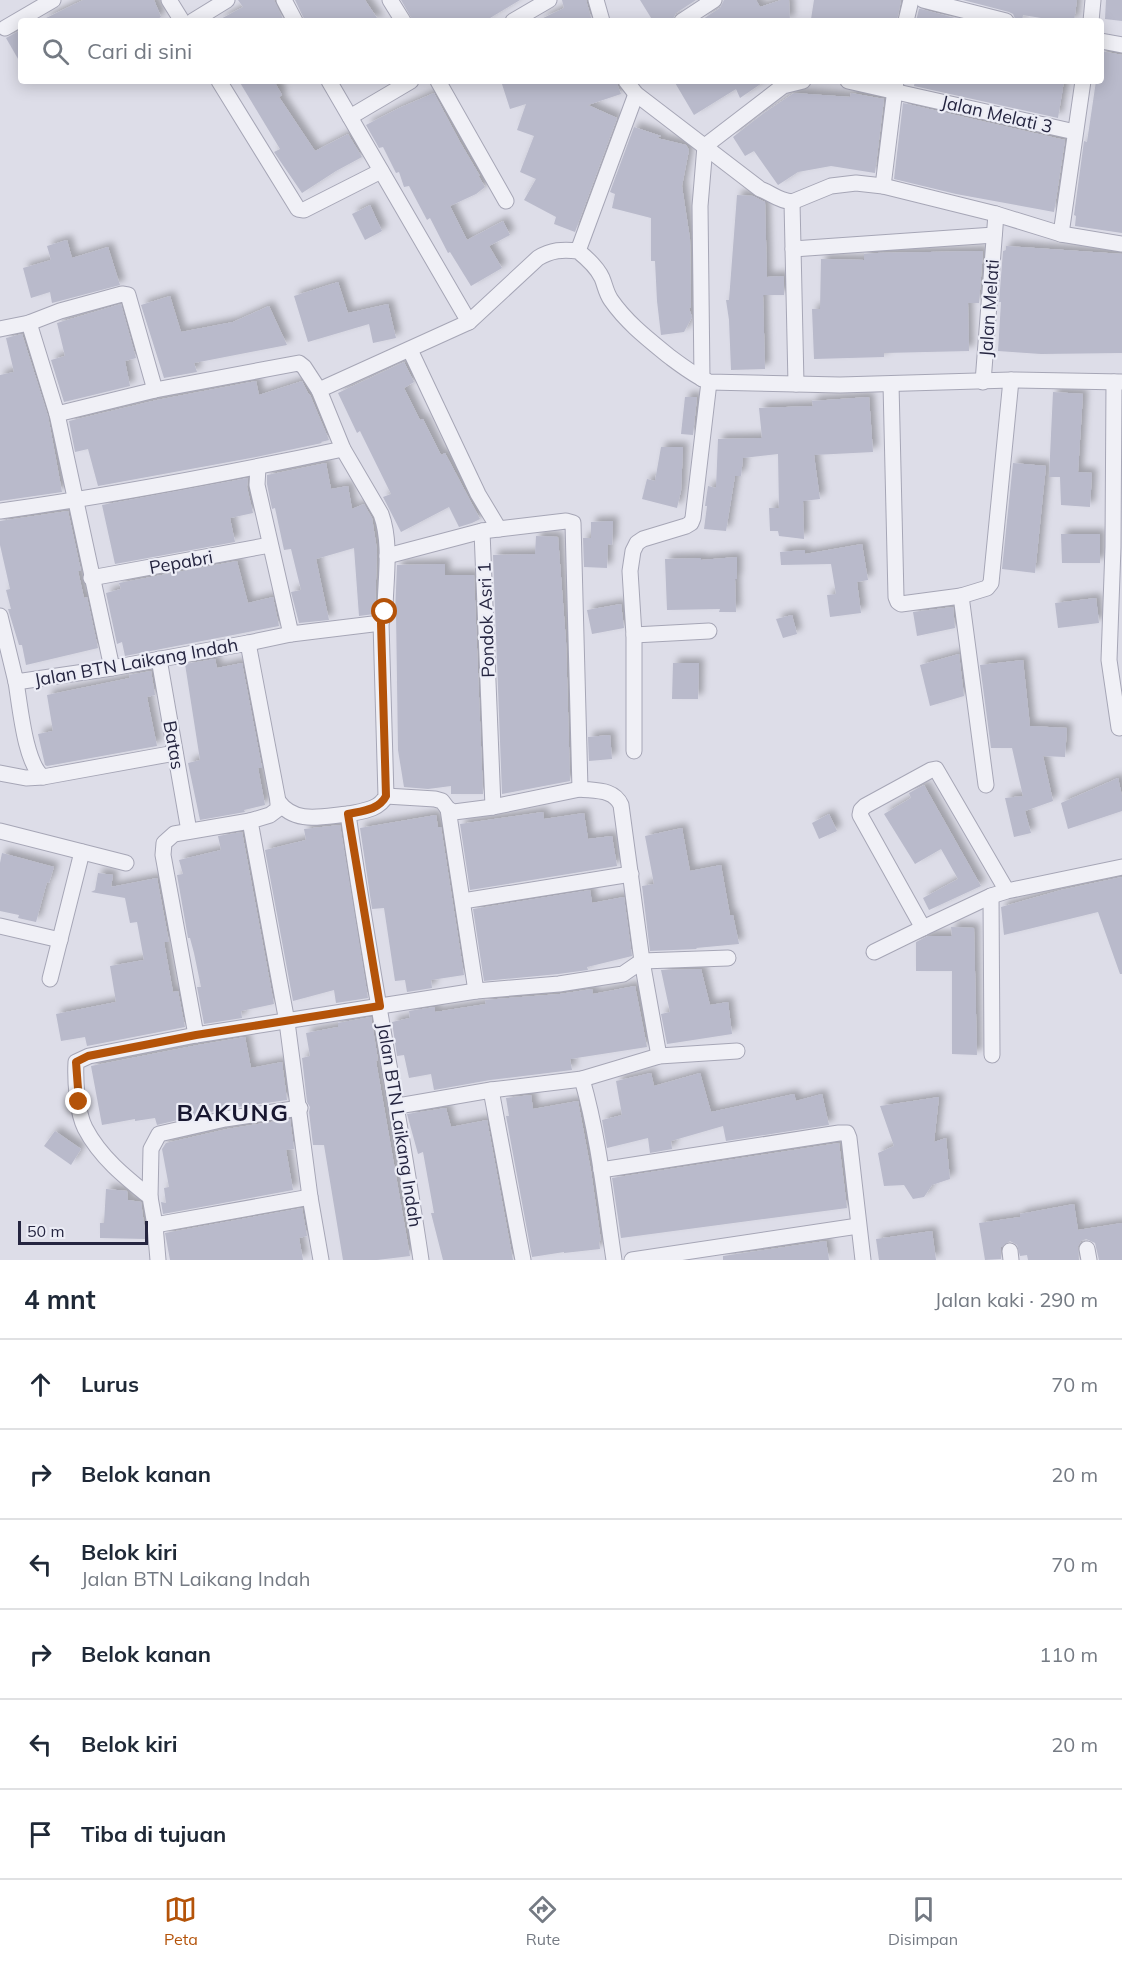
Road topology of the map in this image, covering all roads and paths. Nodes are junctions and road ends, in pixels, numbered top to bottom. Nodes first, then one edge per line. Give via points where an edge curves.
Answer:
1 (53, 0) edge
2 (170, 0) edge
3 (227, 0) edge
4 (284, 0) edge
5 (390, 0) edge
6 (549, 0) edge
7 (596, 0) edge
8 (714, 0) edge
9 (911, 0) edge
10 (923, 0) edge
11 (1093, 0) edge
12 (22, 18) edge
13 (182, 18) edge
14 (190, 18) edge
15 (293, 18) edge
16 (401, 18) edge
17 (518, 18) edge
18 (601, 18) edge
19 (687, 18) edge
20 (907, 18) edge
21 (994, 18) edge
22 (1090, 18) edge
23 (18, 20) edge
24 (5, 28) dead end
25 (1104, 42) edge
26 (1122, 45) edge
27 (221, 84) edge
28 (331, 84) edge
29 (406, 84) edge
30 (440, 84) edge
31 (628, 84) edge
32 (791, 84) edge
33 (877, 84) edge
34 (1083, 84) edge
35 (896, 86) edge
36 (636, 94) junction
37 (350, 117) junction
38 (1075, 132) junction
39 (705, 146) junction
40 (381, 171) junction
41 (883, 186) junction
42 (506, 201) dead end
43 (792, 202) junction
44 (996, 214) junction
45 (994, 234) junction
46 (1061, 234) junction
47 (1122, 244) edge
48 (793, 249) junction
49 (578, 251) junction
50 (469, 322) junction
51 (29, 323) junction
52 (0, 329) edge
53 (410, 350) junction
54 (705, 380) junction
55 (1011, 380) junction
56 (983, 382) junction
57 (1118, 382) edge
58 (796, 384) junction
59 (891, 384) junction
60 (154, 390) junction
61 (319, 390) junction
62 (57, 414) junction
63 (343, 449) junction
64 (258, 467) junction
65 (75, 500) junction
66 (0, 511) edge
67 (499, 529) junction
68 (482, 531) junction
69 (270, 545) junction
70 (387, 556) junction
71 (91, 578) junction
72 (961, 596) junction
73 (0, 616) edge
74 (381, 623) junction
75 (709, 632) dead end
76 (291, 634) junction
77 (634, 635) junction
78 (248, 643) junction
79 (159, 659) junction
80 (112, 668) junction
81 (16, 682) junction
82 (1119, 728) dead end
83 (634, 751) dead end
84 (175, 753) junction
85 (0, 773) edge
86 (43, 777) junction
87 (986, 785) dead end
88 (580, 789) junction
89 (386, 796) junction
90 (278, 801) junction
91 (493, 807) junction
92 (448, 809) junction
93 (348, 814) junction
94 (250, 821) junction
95 (0, 831) edge
96 (189, 831) junction
97 (82, 852) junction
98 (126, 863) dead end
99 (1122, 867) edge
100 (632, 874) junction
101 (1007, 891) junction
102 (991, 896) junction
103 (463, 901) junction
104 (0, 926) edge
105 (924, 928) junction
106 (60, 940) junction
107 (874, 952) dead end
108 (728, 958) dead end
109 (642, 961) junction
110 (50, 979) dead end
111 (476, 991) junction
112 (380, 1006) junction
113 (287, 1022) junction
114 (196, 1035) junction
115 (737, 1051) dead end
116 (992, 1055) dead end
117 (659, 1056) junction
118 (582, 1079) junction
119 (491, 1090) junction
120 (398, 1106) junction
121 (300, 1108) junction
122 (601, 1170) junction
123 (150, 1197) junction
124 (310, 1197) junction
125 (155, 1225) junction
126 (858, 1226) junction
127 (158, 1260) edge
128 (321, 1260) edge
129 (421, 1260) edge
130 (523, 1260) edge
131 (614, 1260) edge
132 (632, 1260) edge
133 (863, 1260) edge

1 - 12 street
2 - 13 street
3 - 14 street
4 - 15 street
5 - 16 street
6 - 17 street
7 - 18 street
8 - 19 street
9 - 20 street
10 - 21 street
11 - 22 street
23 - 24 street
25 - 26 street
27 - 40 street via 298,209 304,210
28 - 37 street
29 - 37 street
30 - 42 street
31 - 36 street
32 - 39 street via 783,86
33 - 35 street, Jalan Melati 3
34 - 38 street
35 - 38 street, Jalan Melati 3
35 - 41 street
36 - 39 street
36 - 49 street
37 - 40 street
38 - 46 street
39 - 43 street via 760,189 778,200
39 - 54 street via 700,206
40 - 50 street
41 - 43 street via 831,186
41 - 44 street
43 - 48 street
44 - 45 street, Jalan Melati
44 - 46 street
45 - 48 street
45 - 56 street, Jalan Melati
46 - 47 street
48 - 58 street
49 - 50 street via 558,250 538,258
49 - 54 street via 596,267 608,296 638,332
50 - 53 street
51 - 52 street
51 - 60 street via 60,311 128,295
51 - 62 street
53 - 61 street
53 - 67 street via 478,494
54 - 58 street
54 - 77 street via 693,518 686,526 637,543 630,571
55 - 56 street
55 - 57 street
55 - 72 street via 991,584
56 - 59 street
57 - 82 street via 1109,660
58 - 59 street
59 - 72 street via 896,597 902,604
60 - 61 street via 299,363
60 - 62 street
61 - 63 street
62 - 65 street
63 - 64 street
63 - 70 street via 381,514
64 - 65 street
64 - 69 street via 257,485
65 - 66 street
65 - 71 street
67 - 68 street
67 - 88 street via 573,523
68 - 70 street
68 - 91 street, Pondok Asri 1
69 - 71 street, Pepabri
69 - 76 street
70 - 74 street via 385,612
71 - 80 street
72 - 87 street
73 - 81 street, Jalan BTN Laikang Indah
74 - 76 street
74 - 89 street
75 - 77 street
76 - 78 street
77 - 83 street
78 - 79 street, Jalan BTN Laikang Indah
78 - 90 street, Jalan BTN Laikang Indah
79 - 80 street, Jalan BTN Laikang Indah
79 - 84 street, Batas
80 - 81 street, Jalan BTN Laikang Indah
81 - 86 street via 30,758
84 - 86 street
84 - 96 street, Batas
85 - 86 street
88 - 91 street
88 - 100 street via 618,797
89 - 92 street via 435,799
89 - 93 street via 374,808
90 - 93 street via 284,810 298,816
90 - 94 street via 274,813
91 - 92 street via 454,812
92 - 103 street
93 - 112 street, Jalan BTN Laikang Indah
94 - 96 street
94 - 113 street
95 - 97 street
96 - 114 street via 174,834 163,849
97 - 98 street
97 - 106 street
99 - 101 street
100 - 103 street
100 - 109 street
101 - 102 street
101 - 105 street via 939,772 931,770 865,806 860,815
102 - 105 street
102 - 116 street
103 - 111 street
104 - 106 street
105 - 107 street
106 - 110 street
108 - 109 street
109 - 111 street via 623,974
109 - 117 street
111 - 112 street
112 - 113 street
112 - 120 street, Jalan BTN Laikang Indah
113 - 114 street
113 - 121 street
114 - 123 street via 88,1056 76,1062 84,1126 119,1173
115 - 117 street
117 - 118 street
118 - 119 street
118 - 122 street
119 - 120 street
119 - 130 street
120 - 129 street, Jalan BTN Laikang Indah
121 - 123 street via 159,1134 151,1149
121 - 124 street
122 - 126 street via 847,1133
122 - 131 street
123 - 125 street
124 - 125 street
124 - 128 street
125 - 127 street
126 - 132 street
126 - 133 street

